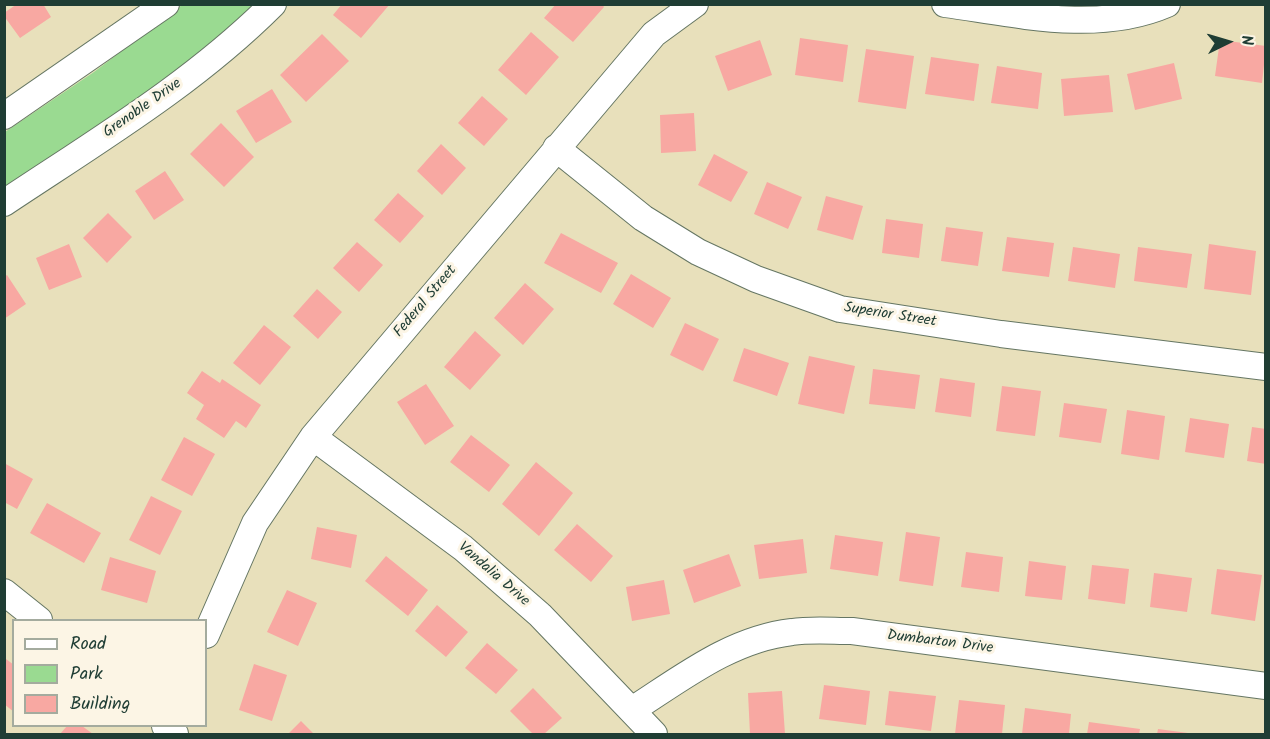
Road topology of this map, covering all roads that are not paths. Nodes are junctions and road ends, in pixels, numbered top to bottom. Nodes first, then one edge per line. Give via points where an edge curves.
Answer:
1 (165, 4) edge
2 (273, 4) edge
3 (695, 4) edge
4 (945, 4) edge
5 (1167, 4) edge
6 (4, 116) edge
7 (556, 148) junction
8 (4, 203) edge
9 (1266, 367) edge
10 (312, 437) junction
11 (4, 592) edge
12 (37, 619) edge
13 (207, 633) edge
14 (1266, 686) edge
15 (632, 710) junction
16 (654, 735) edge

1 - 6 street
2 - 8 street, Grenoble Drive via 204,65
3 - 7 street, Federal Street via 654,34
4 - 5 street via 1057,19 1113,19
7 - 9 street, Superior Street via 643,218 698,252 756,279 840,309 1001,334
7 - 10 street, Federal Street
10 - 13 street, Federal Street via 255,523
10 - 15 street, Vandalia Drive via 463,548 540,615
11 - 12 street
14 - 15 street, Dumbarton Drive via 852,631 793,632 752,640 714,657
15 - 16 street, Vandalia Drive

